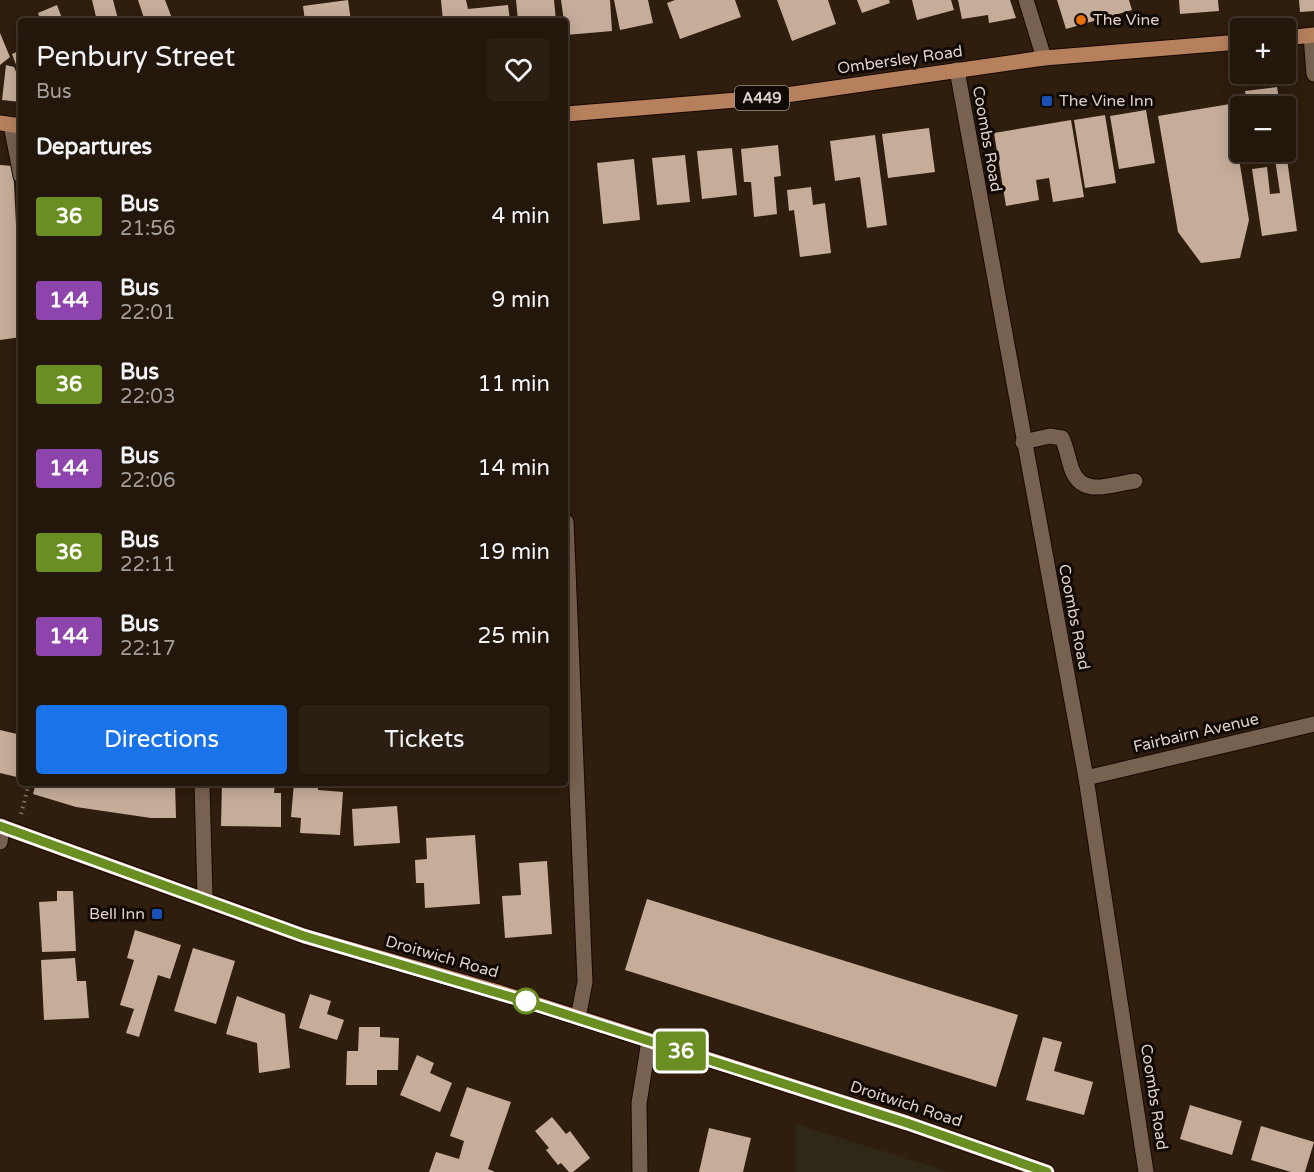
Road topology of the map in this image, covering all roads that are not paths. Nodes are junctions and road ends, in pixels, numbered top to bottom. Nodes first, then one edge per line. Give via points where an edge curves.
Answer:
1 (1026, 0) edge
2 (1313, 36) edge
3 (1296, 37) edge
4 (1230, 43) edge
5 (1044, 58) junction
6 (957, 70) junction
7 (1314, 74) edge
8 (568, 114) edge
9 (11, 125) edge
10 (18, 161) edge
11 (1023, 442) junction
12 (1135, 481) dead end
13 (568, 570) edge
14 (1314, 724) edge
15 (1086, 777) junction
16 (202, 786) edge
17 (5, 831) edge
18 (206, 898) junction
19 (578, 1018) junction
20 (649, 1041) junction
21 (640, 1172) edge
22 (1047, 1172) edge
23 (1146, 1172) edge

1 - 5 street
2 - 3 main road
2 - 7 street
4 - 5 main road, Ombersley Road / A449
5 - 6 main road, Ombersley Road / A449
6 - 8 main road, Ombersley Road / A449 via 772,97
6 - 11 street, Coombs Road
9 - 10 street
11 - 12 street via 1050,436 1062,438 1075,476 1088,488
11 - 15 street, Coombs Road
13 - 19 street via 585,982
14 - 15 street, Fairbairn Avenue
15 - 23 street, Coombs Road
16 - 18 street
17 - 18 main road, Droitwich Road
18 - 19 main road, Droitwich Road via 304,936
19 - 20 main road, Droitwich Road
20 - 21 street via 639,1103
20 - 22 main road, Droitwich Road

